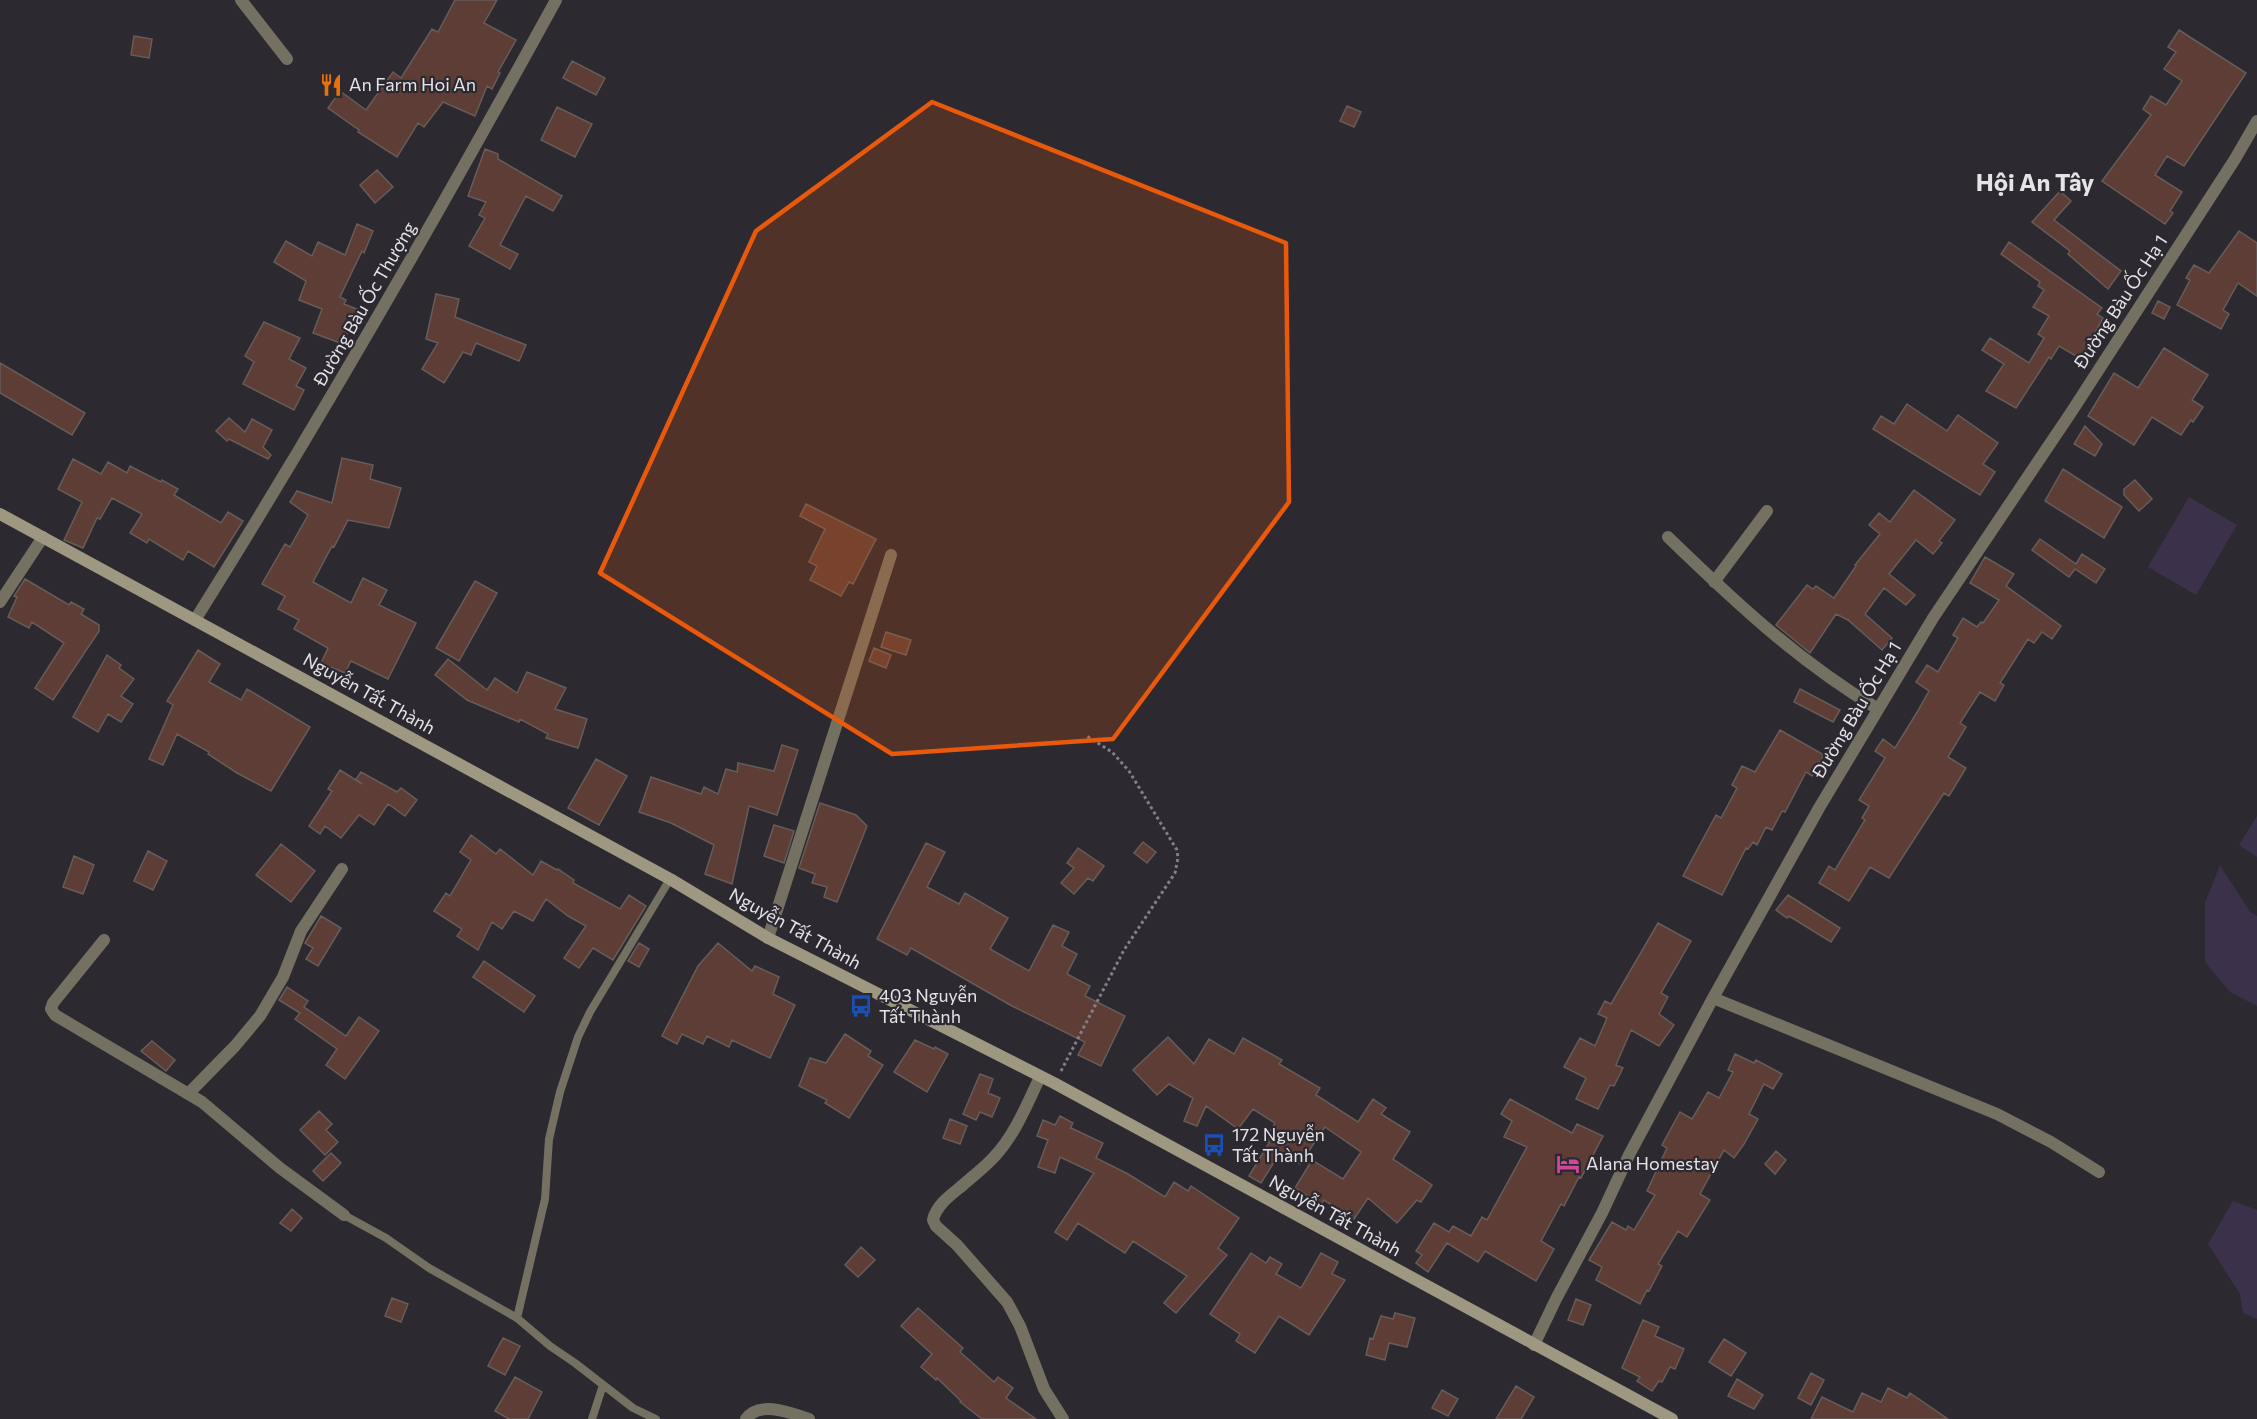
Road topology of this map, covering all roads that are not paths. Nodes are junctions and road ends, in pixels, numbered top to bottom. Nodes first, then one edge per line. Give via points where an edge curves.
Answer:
1 (241, 0) edge
2 (556, 0) edge
3 (287, 59) dead end
4 (2257, 121) edge
5 (1767, 511) dead end
6 (0, 514) edge
7 (43, 537) junction
8 (1668, 537) dead end
9 (891, 555) dead end
10 (1714, 582) junction
11 (0, 602) edge
12 (195, 620) junction
13 (1878, 709) junction
14 (342, 869) dead end
15 (670, 879) junction
16 (768, 938) junction
17 (104, 940) dead end
18 (1713, 998) junction
19 (1040, 1077) junction
20 (188, 1094) junction
21 (2099, 1172) dead end
22 (344, 1215) joint
23 (517, 1318) junction
24 (1534, 1345) junction
25 (603, 1385) junction
26 (592, 1419) edge
27 (656, 1419) edge
28 (746, 1419) edge
29 (809, 1419) edge
30 (1063, 1419) edge
31 (1672, 1419) edge

1 - 3 street
2 - 12 street, Đường Bàu Ốc Thượng via 320,417
4 - 13 street, Đường Bàu Ốc Hạ 1 via 2072,411 1933,618
5 - 10 street
6 - 7 main road, Nguyễn Tất Thành
7 - 11 street
7 - 12 main road, Nguyễn Tất Thành
8 - 10 street
9 - 16 street
10 - 13 street via 1806,661
12 - 15 main road, Nguyễn Tất Thành
13 - 18 street, Đường Bàu Ốc Hạ 1
14 - 20 street via 301,931 283,977 260,1016
15 - 16 main road, Nguyễn Tất Thành
15 - 23 lane via 578,1037 549,1139 545,1199
16 - 19 main road, Nguyễn Tất Thành
17 - 20 street via 51,1009
18 - 21 street via 1997,1114
18 - 24 street, Đường Bàu Ốc Hạ 1
19 - 24 main road, Nguyễn Tất Thành
19 - 30 street via 1003,1147 948,1197 933,1220 1014,1313 1036,1373
20 - 22 street
22 - 23 lane
23 - 25 lane
24 - 31 main road, Nguyễn Tất Thành
25 - 26 lane
25 - 27 lane via 633,1408
28 - 29 street via 761,1409

